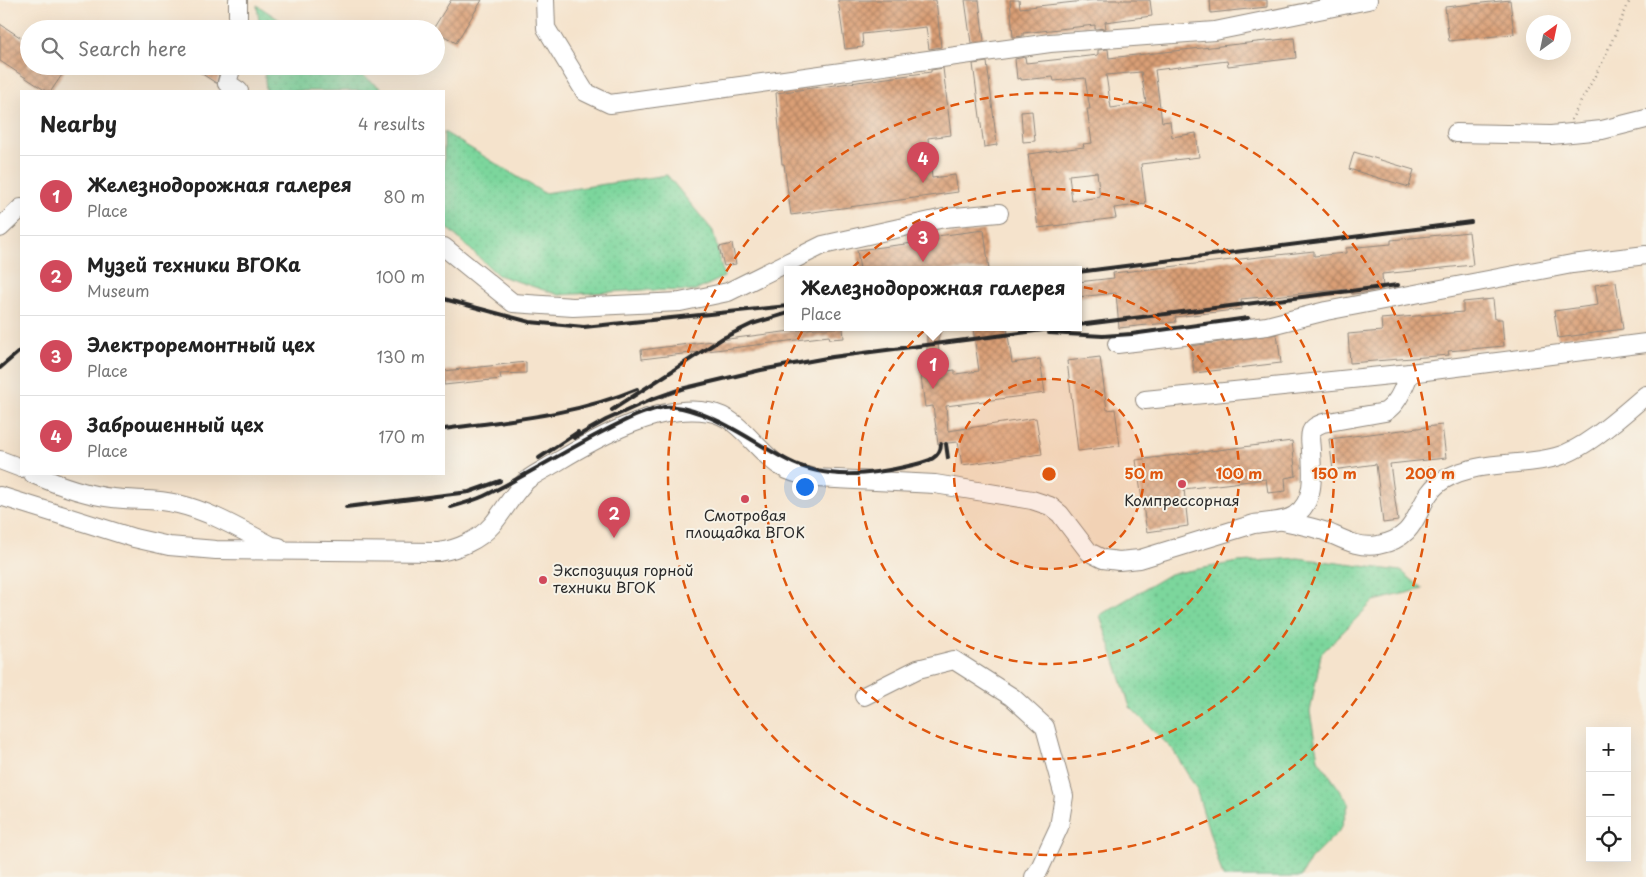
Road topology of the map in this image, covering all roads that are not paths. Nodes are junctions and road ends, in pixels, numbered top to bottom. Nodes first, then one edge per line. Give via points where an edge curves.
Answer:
1 (238, 0) edge
2 (545, 0) edge
3 (1368, 0) edge
4 (238, 20) edge
5 (229, 75) edge
6 (238, 90) edge
7 (1646, 119) edge
8 (1456, 133) dead end
9 (20, 209) edge
10 (999, 212) dead end
11 (0, 228) edge
12 (445, 248) edge
13 (1646, 254) edge
14 (1646, 343) edge
15 (1117, 344) dead end
16 (1410, 373) junction
17 (1646, 395) edge
18 (1145, 400) dead end
19 (0, 460) edge
20 (20, 468) edge
21 (36, 475) edge
22 (0, 496) edge
23 (1283, 520) junction
24 (294, 551) junction
25 (864, 696) dead end
26 (1034, 877) edge

1 - 4 lane
2 - 3 lane via 546,28 585,92 610,104 1050,43 1215,31
5 - 6 lane via 227,82
7 - 8 lane via 1602,130 1563,134
9 - 11 lane
10 - 12 lane via 944,218 824,245 728,292 680,302 573,307 513,302
13 - 15 lane via 1572,264 1326,311 1267,326
14 - 16 lane
16 - 18 lane
16 - 23 lane via 1397,402 1385,412 1323,422 1316,426 1310,440 1313,482 1310,495 1296,515
17 - 23 lane via 1569,453 1548,459 1468,469 1446,478 1434,487 1412,526 1391,542 1360,546
19 - 20 lane
21 - 24 lane via 99,496 158,499 200,510 272,546
22 - 24 lane via 169,546
23 - 24 lane via 1254,524 1140,559 1103,559 1089,552 1050,506 1002,494 935,484 816,478 799,474 780,466 734,422 710,412 684,411 633,422 569,455 528,480 491,526 452,550
25 - 26 lane via 918,669 954,660 1012,697 1045,727 1064,796 1059,826

